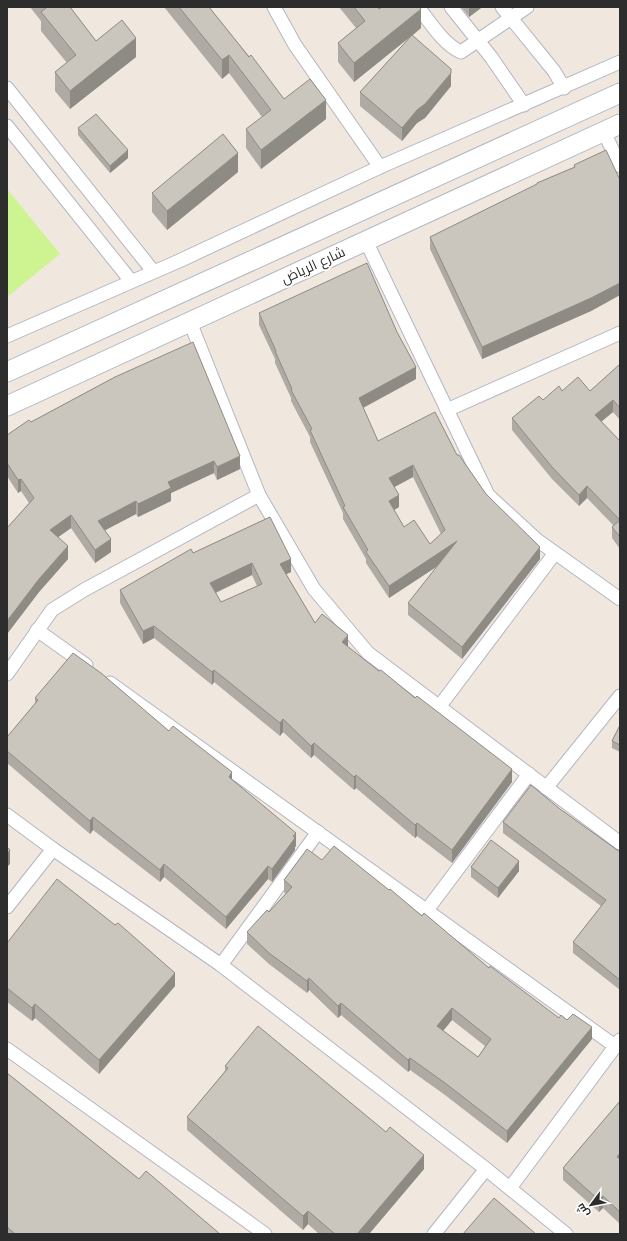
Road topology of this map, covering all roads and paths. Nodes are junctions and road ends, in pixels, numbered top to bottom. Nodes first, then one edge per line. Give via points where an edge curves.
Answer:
1 (274, 7) edge
2 (418, 7) edge
3 (451, 7) edge
4 (502, 7) edge
5 (527, 7) edge
6 (512, 18) junction
7 (479, 42) junction
8 (620, 62) edge
9 (7, 88) edge
10 (564, 88) junction
11 (620, 93) edge
12 (524, 105) junction
13 (7, 126) edge
14 (612, 128) edge
15 (620, 166) edge
16 (380, 167) junction
17 (366, 241) junction
18 (153, 271) junction
19 (131, 281) junction
20 (190, 322) junction
21 (620, 333) edge
22 (7, 336) edge
23 (7, 372) edge
24 (7, 406) edge
25 (447, 410) junction
26 (259, 495) junction
27 (555, 553) junction
28 (620, 599) edge
29 (37, 630) junction
30 (7, 674) edge
31 (620, 696) edge
32 (439, 706) junction
33 (529, 774) junction
34 (546, 788) junction
35 (7, 815) edge
36 (318, 832) junction
37 (620, 843) edge
38 (53, 849) junction
39 (7, 907) edge
40 (427, 910) junction
41 (221, 965) junction
42 (618, 1043) edge
43 (7, 1049) edge
44 (486, 1169) junction
45 (510, 1188) junction
46 (265, 1234) edge
47 (434, 1234) edge
48 (566, 1234) edge

1 - 16 street via 295,45
2 - 7 street via 455,50 461,52
3 - 7 street
4 - 6 street
5 - 6 street
6 - 7 street
6 - 10 street via 554,71
7 - 12 street
8 - 10 street
9 - 18 street
10 - 12 street
11 - 23 main road, شارع الرياض
12 - 16 street
13 - 19 street
14 - 15 street
14 - 17 main road, شارع الرياض
16 - 18 street
17 - 20 main road, شارع الرياض
17 - 25 street
18 - 19 street
19 - 22 street
20 - 24 main road, شارع الرياض
20 - 26 street
21 - 25 street
25 - 27 street via 488,495
26 - 29 street via 84,590 52,610
26 - 32 street via 314,589 368,654
27 - 28 street
27 - 32 street
29 - 30 street
29 - 36 street
31 - 34 street
32 - 33 street
33 - 34 street
33 - 40 street
34 - 37 street
35 - 38 street
36 - 40 street
36 - 41 street
38 - 39 street
38 - 41 street
40 - 42 street
41 - 44 street
42 - 45 street
43 - 46 street
44 - 45 street
44 - 47 street
45 - 48 street

